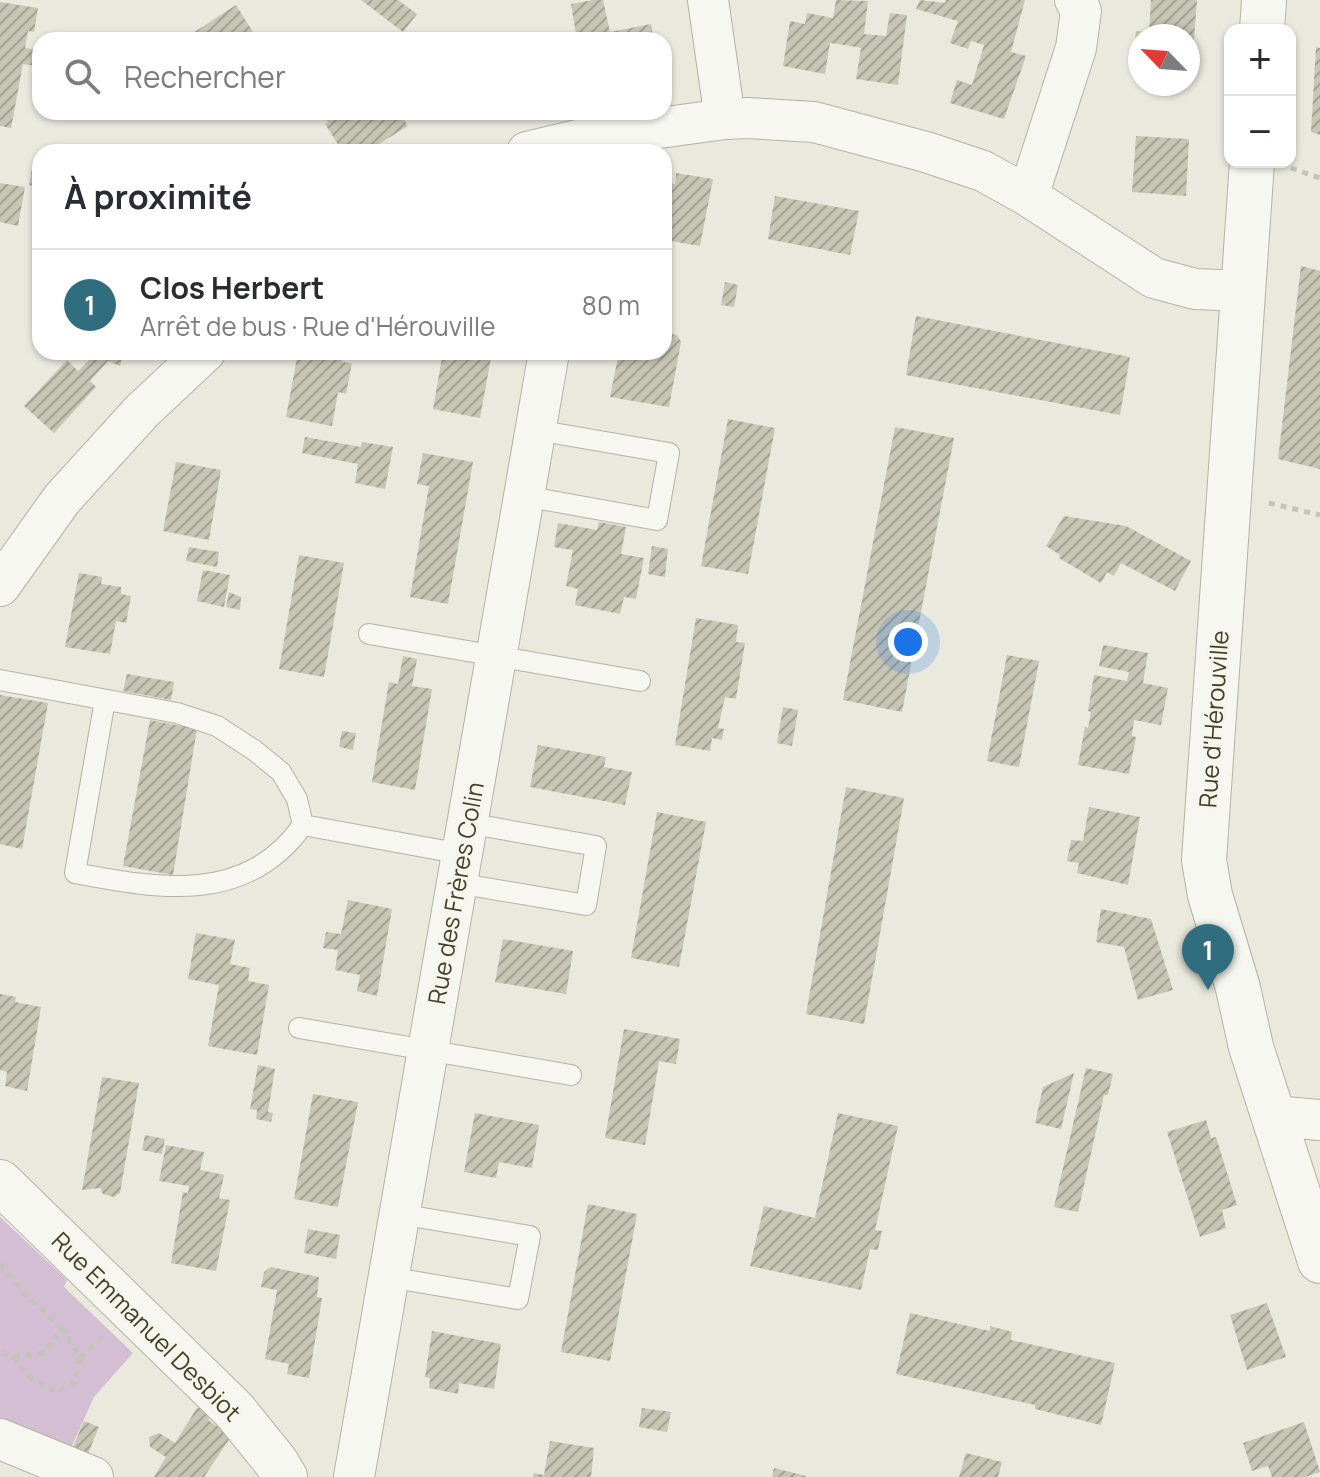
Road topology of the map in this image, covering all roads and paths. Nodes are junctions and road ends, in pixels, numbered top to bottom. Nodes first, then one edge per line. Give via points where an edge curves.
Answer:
1 (708, 0) edge
2 (1075, 0) edge
3 (1264, 0) edge
4 (1262, 24) edge
5 (725, 119) junction
6 (590, 144) edge
7 (1264, 168) edge
8 (1283, 168) edge
9 (1320, 178) edge
10 (1028, 196) junction
11 (1244, 291) junction
12 (196, 360) edge
13 (548, 360) edge
14 (536, 430) junction
15 (524, 496) junction
16 (1264, 502) dead end
17 (1320, 515) edge
18 (0, 586) edge
19 (369, 634) dead end
20 (496, 656) junction
21 (0, 680) edge
22 (640, 681) dead end
23 (105, 700) junction
24 (303, 825) junction
25 (462, 853) junction
26 (299, 1028) dead end
27 (427, 1050) junction
28 (571, 1075) dead end
29 (1274, 1116) junction
30 (1320, 1120) edge
31 (0, 1182) edge
32 (399, 1214) junction
33 (1320, 1261) edge
34 (0, 1264) edge
35 (388, 1277) junction
36 (62, 1329) junction
37 (106, 1334) dead end
38 (0, 1352) edge
39 (12, 1356) junction
40 (80, 1357) junction
41 (361, 1434) junction
42 (0, 1439) edge
43 (285, 1472) edge
44 (93, 1477) edge
45 (329, 1477) edge
46 (354, 1477) edge

1 - 5 street
2 - 10 street via 1081,11 1076,48
3 - 4 street
5 - 6 street
5 - 10 street via 814,122 881,139 983,171
7 - 11 street, Rue d'Hérouville
8 - 9 path
10 - 11 street via 1154,278 1195,289
11 - 29 street, Rue d'Hérouville via 1204,860
12 - 18 street via 62,499
13 - 14 street, Rue des Frères Colin
14 - 15 street, Rue des Frères Colin
14 - 15 lane via 669,453 665,480 657,520
15 - 20 street, Rue des Frères Colin
16 - 17 path
19 - 20 lane
20 - 22 lane
20 - 25 street, Rue des Frères Colin
21 - 23 lane
23 - 24 lane via 177,713 238,739 281,772 297,799
23 - 24 lane via 75,873 188,888 263,867 288,847
24 - 25 lane
25 - 25 lane via 586,905 596,846
25 - 27 street, Rue des Frères Colin
26 - 27 lane
27 - 28 lane
27 - 32 street, Rue des Frères Colin
29 - 30 street
29 - 33 street, Rue d'Hérouville
31 - 43 street, Rue Emmanuel Desbiot via 234,1410
32 - 35 street, Rue des Frères Colin
32 - 35 lane via 530,1236 518,1299
34 - 36 path
35 - 41 street, Rue des Frères Colin
36 - 39 path via 44,1353
36 - 40 path
37 - 40 path
38 - 39 path
39 - 40 path via 31,1378 58,1392 75,1382
41 - 45 street, Rue des Frères Colin
41 - 46 street, Rue des Frères Colin
42 - 44 street

